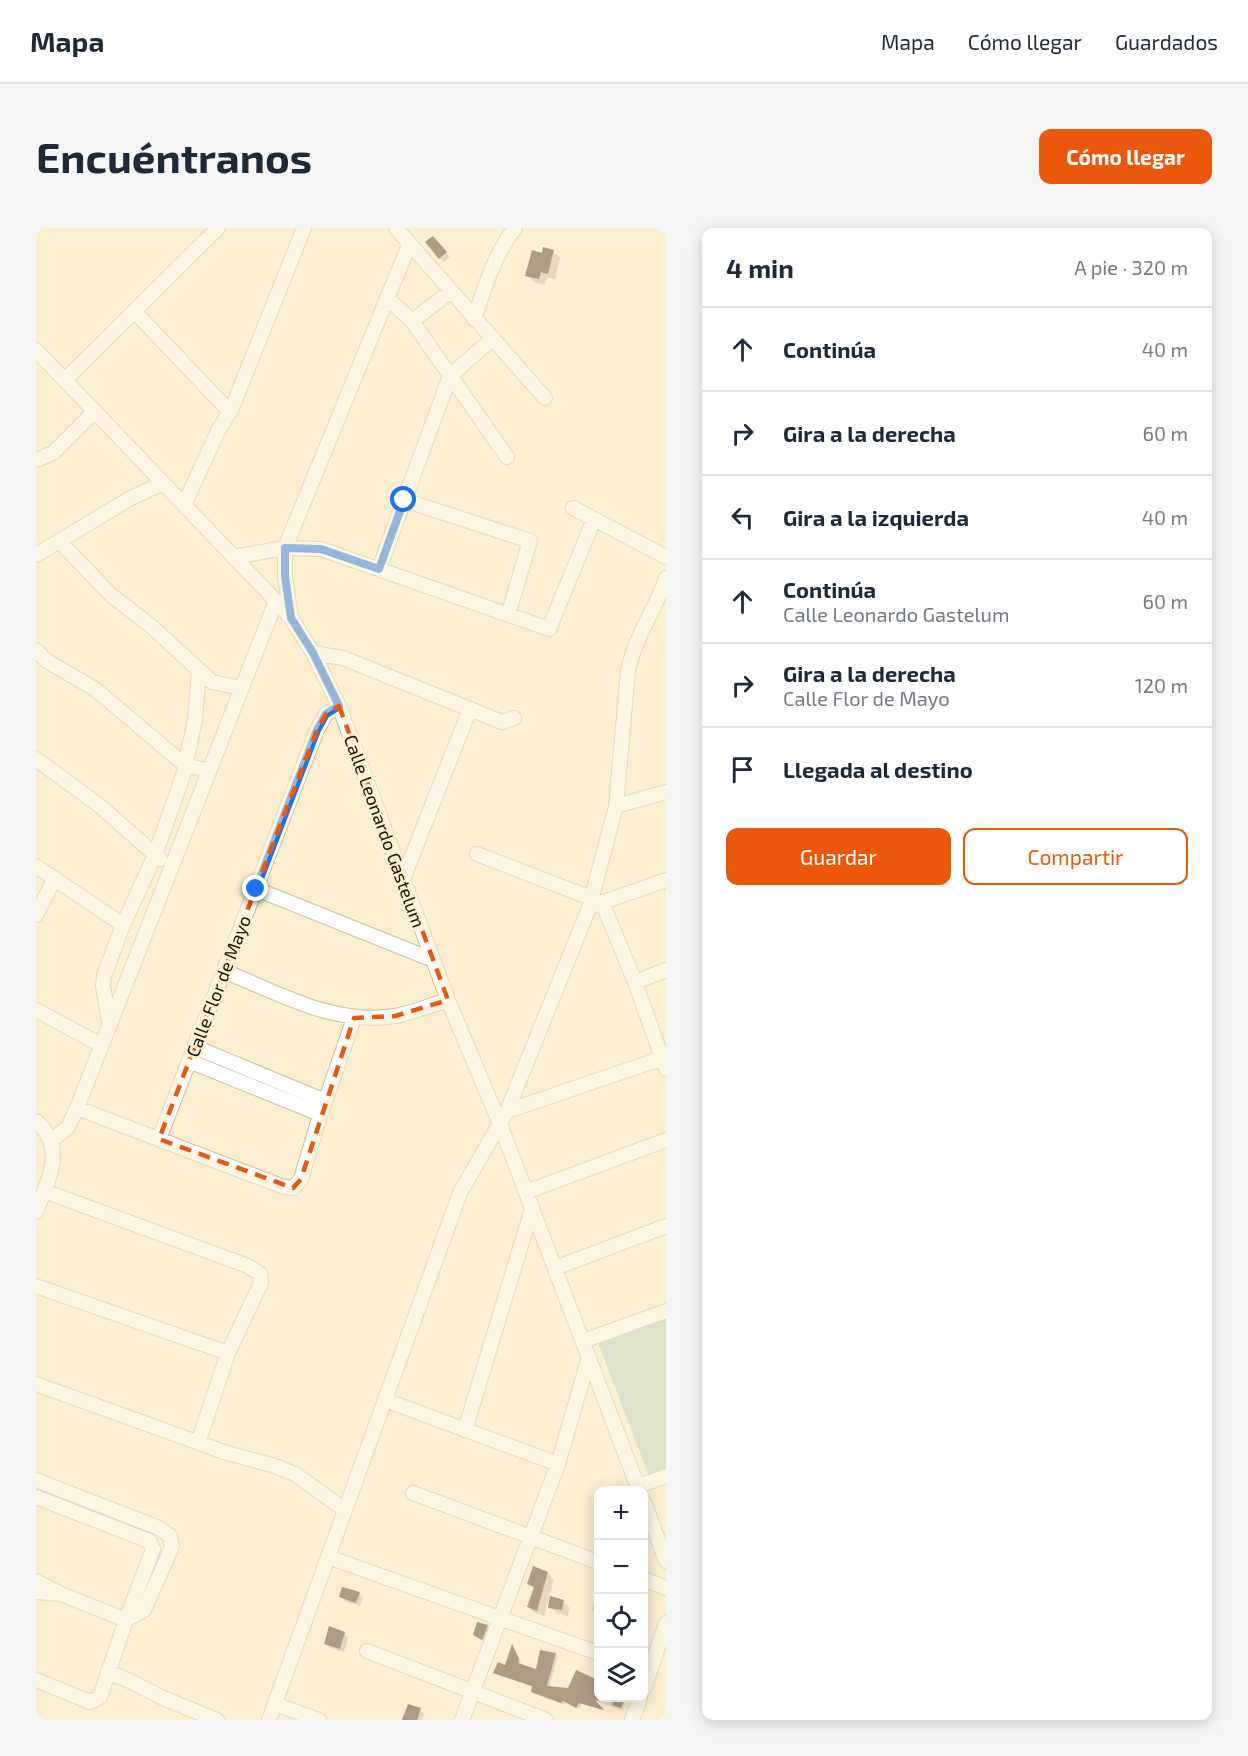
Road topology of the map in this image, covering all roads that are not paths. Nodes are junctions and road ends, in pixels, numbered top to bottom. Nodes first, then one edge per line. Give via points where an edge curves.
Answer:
1 (218, 228) edge
2 (304, 228) edge
3 (396, 228) edge
4 (515, 228) edge
5 (409, 245) junction
6 (450, 292) junction
7 (387, 298) junction
8 (134, 312) junction
9 (474, 319) junction
10 (412, 321) junction
11 (492, 339) junction
12 (36, 350) edge
13 (450, 376) junction
14 (65, 380) junction
15 (545, 398) dead end
16 (95, 411) junction
17 (230, 412) junction
18 (507, 457) dead end
19 (36, 460) edge
20 (163, 483) junction
21 (404, 500) junction
22 (184, 505) junction
23 (573, 508) dead end
24 (594, 519) junction
25 (59, 542) junction
26 (285, 548) junction
27 (36, 555) edge
28 (233, 557) junction
29 (666, 557) edge
30 (379, 569) junction
31 (666, 578) edge
32 (663, 597) edge
33 (276, 601) junction
34 (508, 615) junction
35 (291, 618) junction
36 (36, 650) edge
37 (313, 653) junction
38 (199, 670) junction
39 (242, 688) junction
40 (339, 706) junction
41 (470, 709) junction
42 (514, 718) dead end
43 (36, 759) edge
44 (185, 765) junction
45 (209, 771) junction
46 (666, 792) edge
47 (616, 806) junction
48 (477, 854) dead end
49 (155, 855) junction
50 (36, 866) edge
51 (172, 866) junction
52 (55, 878) junction
53 (403, 879) junction
54 (666, 880) edge
55 (256, 889) junction
56 (594, 902) junction
57 (36, 915) edge
58 (123, 925) junction
59 (433, 960) junction
60 (666, 970) edge
61 (224, 971) junction
62 (635, 982) junction
63 (448, 1000) junction
64 (36, 1010) edge
65 (354, 1018) junction
66 (110, 1026) junction
67 (101, 1045) junction
68 (195, 1047) junction
69 (189, 1061) junction
70 (665, 1061) edge
71 (77, 1108) junction
72 (323, 1108) junction
73 (504, 1117) junction
74 (36, 1120) edge
75 (159, 1139) junction
76 (52, 1140) junction
77 (666, 1140) edge
78 (44, 1191) junction
79 (526, 1192) junction
80 (532, 1209) junction
81 (36, 1212) edge
82 (666, 1226) edge
83 (555, 1268) junction
84 (36, 1286) edge
85 (666, 1311) edge
86 (583, 1341) junction
87 (228, 1353) junction
88 (589, 1357) junction
89 (36, 1384) edge
90 (385, 1400) junction
91 (465, 1430) junction
92 (198, 1443) junction
93 (558, 1464) junction
94 (666, 1476) edge
95 (36, 1480) edge
96 (637, 1486) edge
97 (643, 1486) edge
98 (413, 1493) dead end
99 (36, 1497) edge
100 (345, 1510) junction
101 (648, 1513) edge
102 (531, 1537) junction
103 (328, 1557) junction
104 (594, 1561) edge
105 (666, 1561) edge
106 (36, 1581) edge
107 (648, 1581) edge
108 (666, 1588) edge
109 (36, 1592) edge
110 (61, 1594) junction
111 (502, 1618) junction
112 (126, 1620) junction
113 (666, 1623) edge
114 (368, 1651) dead end
115 (594, 1652) edge
116 (648, 1668) edge
117 (108, 1672) junction
118 (36, 1680) edge
119 (474, 1694) junction
120 (639, 1702) edge
121 (275, 1704) junction
122 (217, 1720) edge
123 (269, 1720) edge
124 (319, 1720) edge
125 (462, 1720) edge
126 (546, 1720) edge
127 (632, 1720) edge

1 - 8 street
2 - 17 street
3 - 5 street
4 - 9 street via 496,257
5 - 6 street
5 - 7 street
6 - 9 street
6 - 10 street
7 - 10 street
7 - 26 street
8 - 14 street
8 - 17 street
9 - 11 street
10 - 13 street
11 - 13 street
11 - 15 street
12 - 14 street, Calle Leonardo Gastelum
13 - 18 street
13 - 21 street
14 - 16 street, Calle Leonardo Gastelum
16 - 19 street via 53,453
16 - 20 street, Calle Leonardo Gastelum
17 - 22 street
20 - 22 street, Calle Leonardo Gastelum
20 - 25 street
21 - 30 street
21 - 34 street via 530,541
22 - 28 street, Calle Leonardo Gastelum
23 - 24 street
24 - 29 street
24 - 34 street via 549,629
25 - 27 street
25 - 38 street via 111,595 152,626
26 - 28 street
26 - 30 street via 321,549
26 - 35 street
28 - 33 street, Calle Leonardo Gastelum
30 - 34 street
31 - 32 street
32 - 47 street via 632,651
33 - 35 street, Calle Leonardo Gastelum
33 - 39 street
35 - 37 street, Calle Leonardo Gastelum
36 - 44 street via 47,661 95,689
37 - 40 street, Calle Leonardo Gastelum
37 - 41 street via 342,657
38 - 39 street via 213,682
38 - 44 street via 195,720
39 - 45 street
40 - 53 street, Calle Leonardo Gastelum
40 - 55 street, Calle Flor de Mayo via 326,714 317,730
41 - 42 street via 502,722
41 - 53 street
43 - 49 street via 100,806
44 - 45 street
44 - 49 street
45 - 51 street
46 - 47 street
47 - 56 street
48 - 56 street
49 - 51 street
49 - 58 street
50 - 52 street
51 - 66 street
52 - 57 street
52 - 58 street
53 - 59 street, Calle Leonardo Gastelum
54 - 56 street
55 - 59 street
55 - 61 street, Calle Flor de Mayo
56 - 62 street
56 - 73 street
58 - 66 street via 104,976
59 - 63 street, Calle Leonardo Gastelum
60 - 62 street
61 - 65 street via 321,1010
61 - 68 street, Calle Flor de Mayo
62 - 70 street
63 - 65 street via 395,1016
63 - 73 street, Calle Leonardo Gastelum
64 - 67 street
65 - 72 street
66 - 67 street
67 - 71 street
68 - 69 street, Calle Flor de Mayo
68 - 72 street
69 - 72 street
69 - 75 street, Calle Flor de Mayo
70 - 73 street
71 - 75 street
71 - 76 street via 68,1127
72 - 75 street via 301,1179 293,1188
73 - 79 street, Calle Leonardo Gastelum
73 - 90 street via 460,1193
74 - 76 street
76 - 78 street via 54,1154
77 - 79 street
78 - 81 street
78 - 87 street via 248,1266 260,1274 261,1283
79 - 80 street, Calle Leonardo Gastelum
80 - 83 street, Calle Leonardo Gastelum
80 - 91 street
82 - 83 street
83 - 86 street, Calle Leonardo Gastelum
84 - 87 street
85 - 86 street
86 - 88 street, Calle Leonardo Gastelum
87 - 92 street
88 - 93 street
88 - 96 street, Calle Leonardo Gastelum
89 - 92 street
90 - 91 street
90 - 100 street
91 - 93 street
92 - 100 street via 296,1474
93 - 102 street
94 - 97 street
95 - 112 street via 159,1528 170,1536 172,1547 144,1610
98 - 102 street
99 - 112 street via 149,1541 153,1549
100 - 103 street
101 - 105 street
102 - 104 street
102 - 111 street
103 - 111 street
103 - 121 street
106 - 110 street
107 - 108 street
109 - 110 street
110 - 112 street
111 - 115 street
111 - 119 street
112 - 117 street
113 - 116 street
114 - 119 street
117 - 118 street via 100,1697 90,1702
117 - 122 street
119 - 125 street
119 - 126 street
120 - 127 street
121 - 123 street
121 - 124 street

